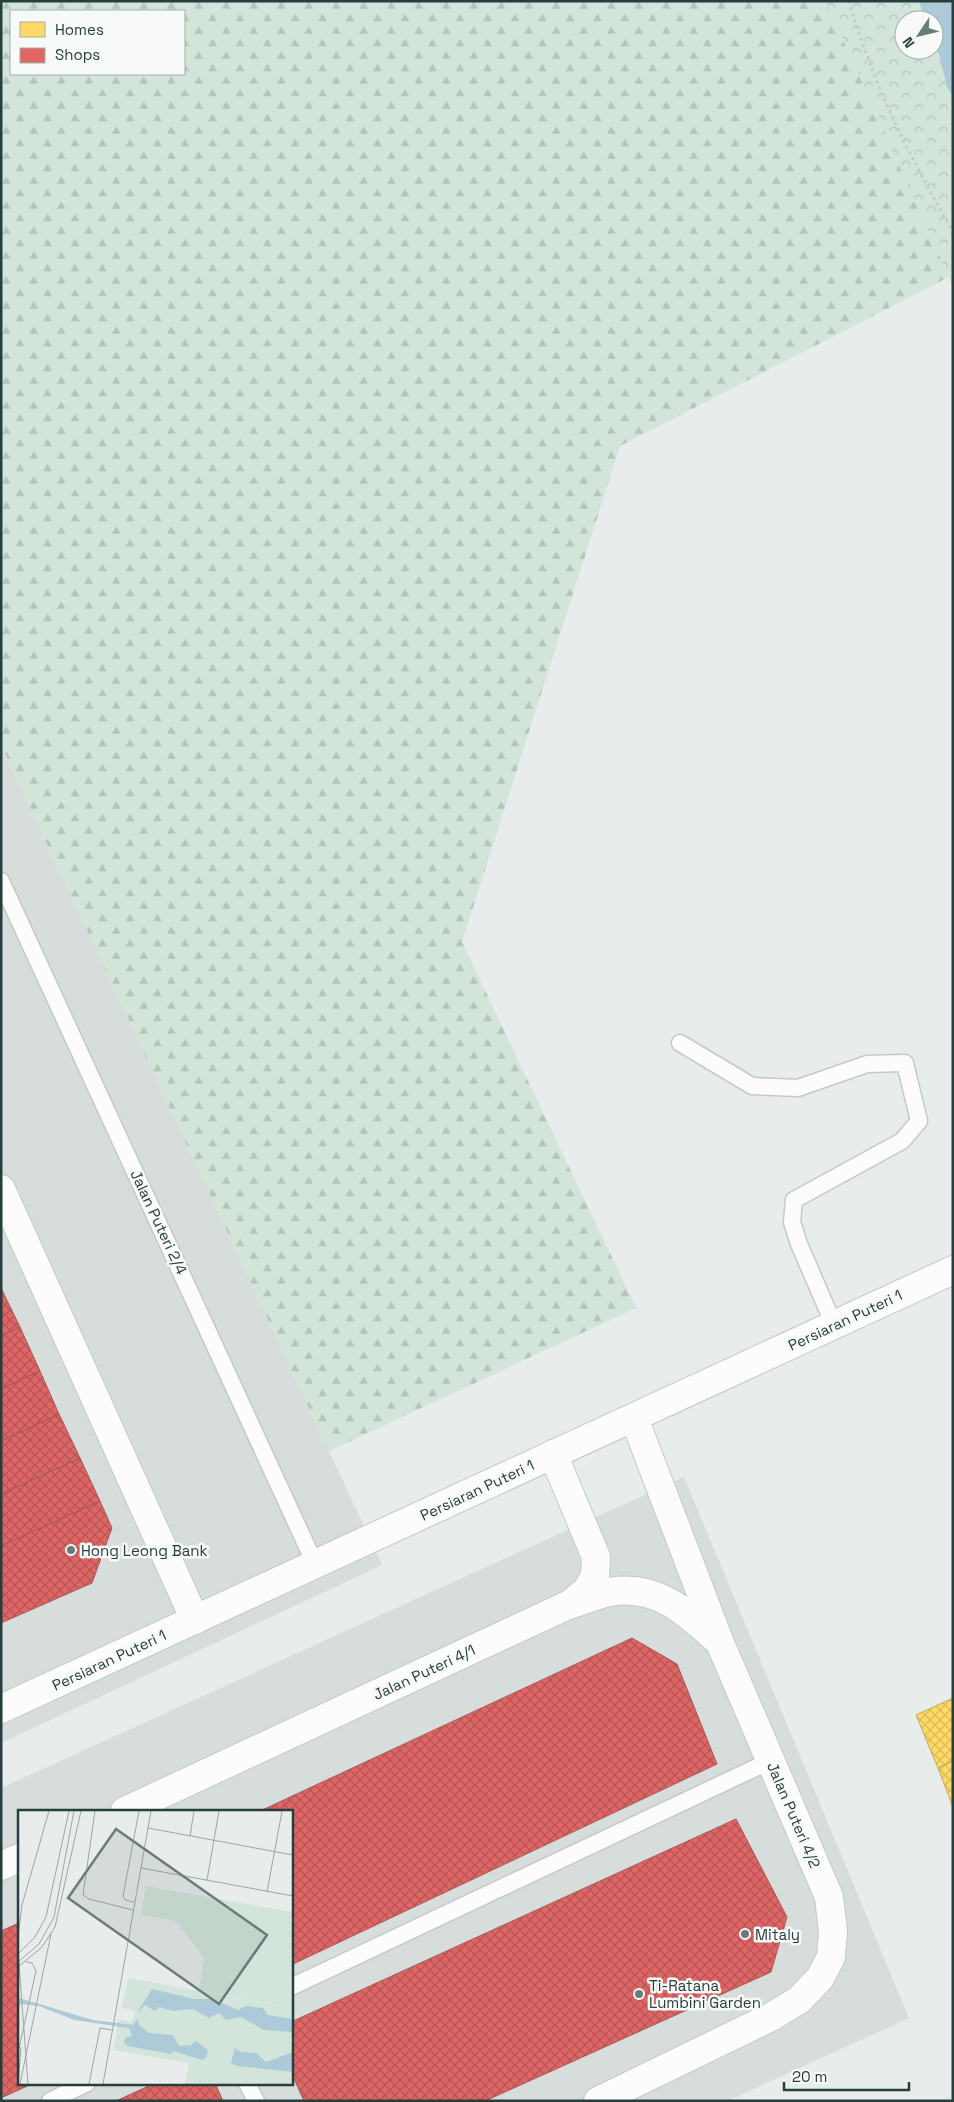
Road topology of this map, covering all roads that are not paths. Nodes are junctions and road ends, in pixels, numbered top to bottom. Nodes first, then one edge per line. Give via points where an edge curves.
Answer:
1 (1, 881) edge
2 (680, 1044) dead end
3 (1, 1189) edge
4 (953, 1270) edge
5 (834, 1324) junction
6 (634, 1418) junction
7 (553, 1454) junction
8 (315, 1564) junction
9 (570, 1604) junction
10 (195, 1620) junction
11 (720, 1643) junction
12 (1, 1709) edge
13 (770, 1761) junction
14 (127, 1810) edge
15 (18, 1858) edge
16 (1, 1866) edge
17 (292, 1987) edge
18 (85, 2084) edge
19 (248, 2084) edge
20 (50, 2101) edge
21 (256, 2101) edge
22 (598, 2101) edge

1 - 8 lane, Jalan Puteri 2/4
2 - 5 lane via 752,1086 798,1088 867,1064 906,1064 919,1121 902,1142 794,1200 792,1222 799,1244
3 - 10 street
4 - 5 street, Persiaran Puteri 1
5 - 6 street, Persiaran Puteri 1
6 - 7 street, Persiaran Puteri 1
6 - 11 street, Jalan Puteri 4/2
7 - 8 street, Persiaran Puteri 1
7 - 9 street, Jalan Puteri 4/1 via 596,1557 595,1576 587,1590
8 - 10 street, Persiaran Puteri 1
9 - 11 street via 615,1591 644,1591 669,1601 691,1616
9 - 14 street, Jalan Puteri 4/1
10 - 12 street, Persiaran Puteri 1
11 - 13 street, Jalan Puteri 4/2
13 - 17 lane
13 - 22 street, Jalan Puteri 4/2 via 829,1896 833,1932 830,1956 820,1978 799,2000 771,2017
15 - 16 street
18 - 20 lane
19 - 21 lane

